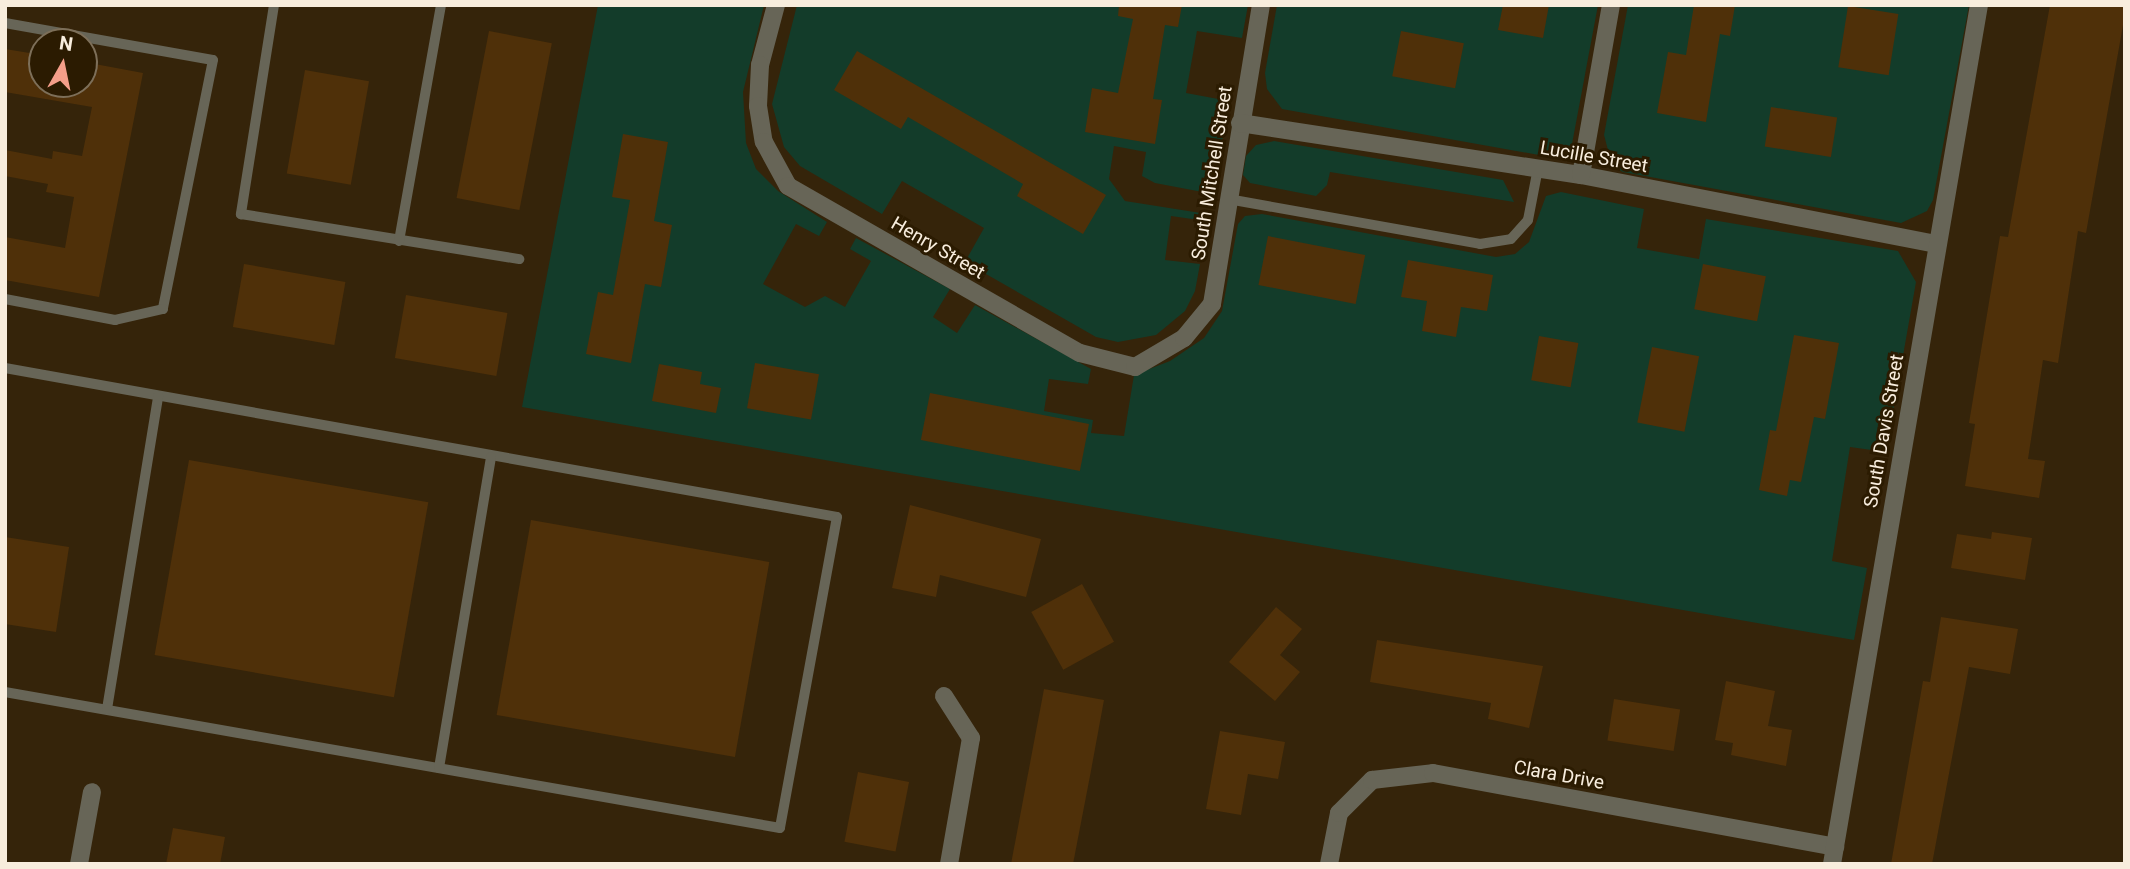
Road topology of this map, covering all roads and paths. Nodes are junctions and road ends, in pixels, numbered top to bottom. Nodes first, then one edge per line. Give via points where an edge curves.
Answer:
1 (274, 5) edge
2 (441, 5) edge
3 (776, 5) edge
4 (1261, 5) edge
5 (1611, 5) edge
6 (1979, 5) edge
7 (5, 23) edge
8 (1240, 123) junction
9 (1538, 168) junction
10 (1581, 175) junction
11 (1228, 199) junction
12 (399, 241) junction
13 (1937, 244) junction
14 (519, 259) dead end
15 (5, 299) edge
16 (1184, 338) joint
17 (5, 368) edge
18 (158, 396) junction
19 (491, 457) junction
20 (5, 692) edge
21 (944, 696) dead end
22 (107, 709) junction
23 (439, 768) junction
24 (92, 792) dead end
25 (1833, 855) edge
26 (79, 864) edge
27 (949, 864) edge
28 (1329, 864) edge

1 - 12 lane via 241,214
2 - 12 lane
3 - 16 street, Henry Street via 760,65 758,106 764,142 788,186 1080,353 1135,368
4 - 8 street, South Mitchell Street
5 - 10 street
6 - 13 street, South Davis Street
7 - 15 lane via 213,60 163,309 115,320
8 - 9 street, Lucille Street
8 - 11 street, South Mitchell Street
9 - 10 street, Lucille Street
9 - 11 lane via 1528,220 1511,239 1480,244
10 - 13 street, Lucille Street
11 - 16 street, South Mitchell Street via 1212,304
12 - 14 lane
13 - 25 street, South Davis Street
17 - 18 lane
18 - 19 lane
18 - 22 lane
19 - 23 lane
19 - 23 lane via 837,517 780,828
20 - 22 lane
21 - 27 street via 971,738
22 - 23 lane
24 - 26 street
25 - 28 street, Clara Drive via 1433,773 1371,780 1339,813

